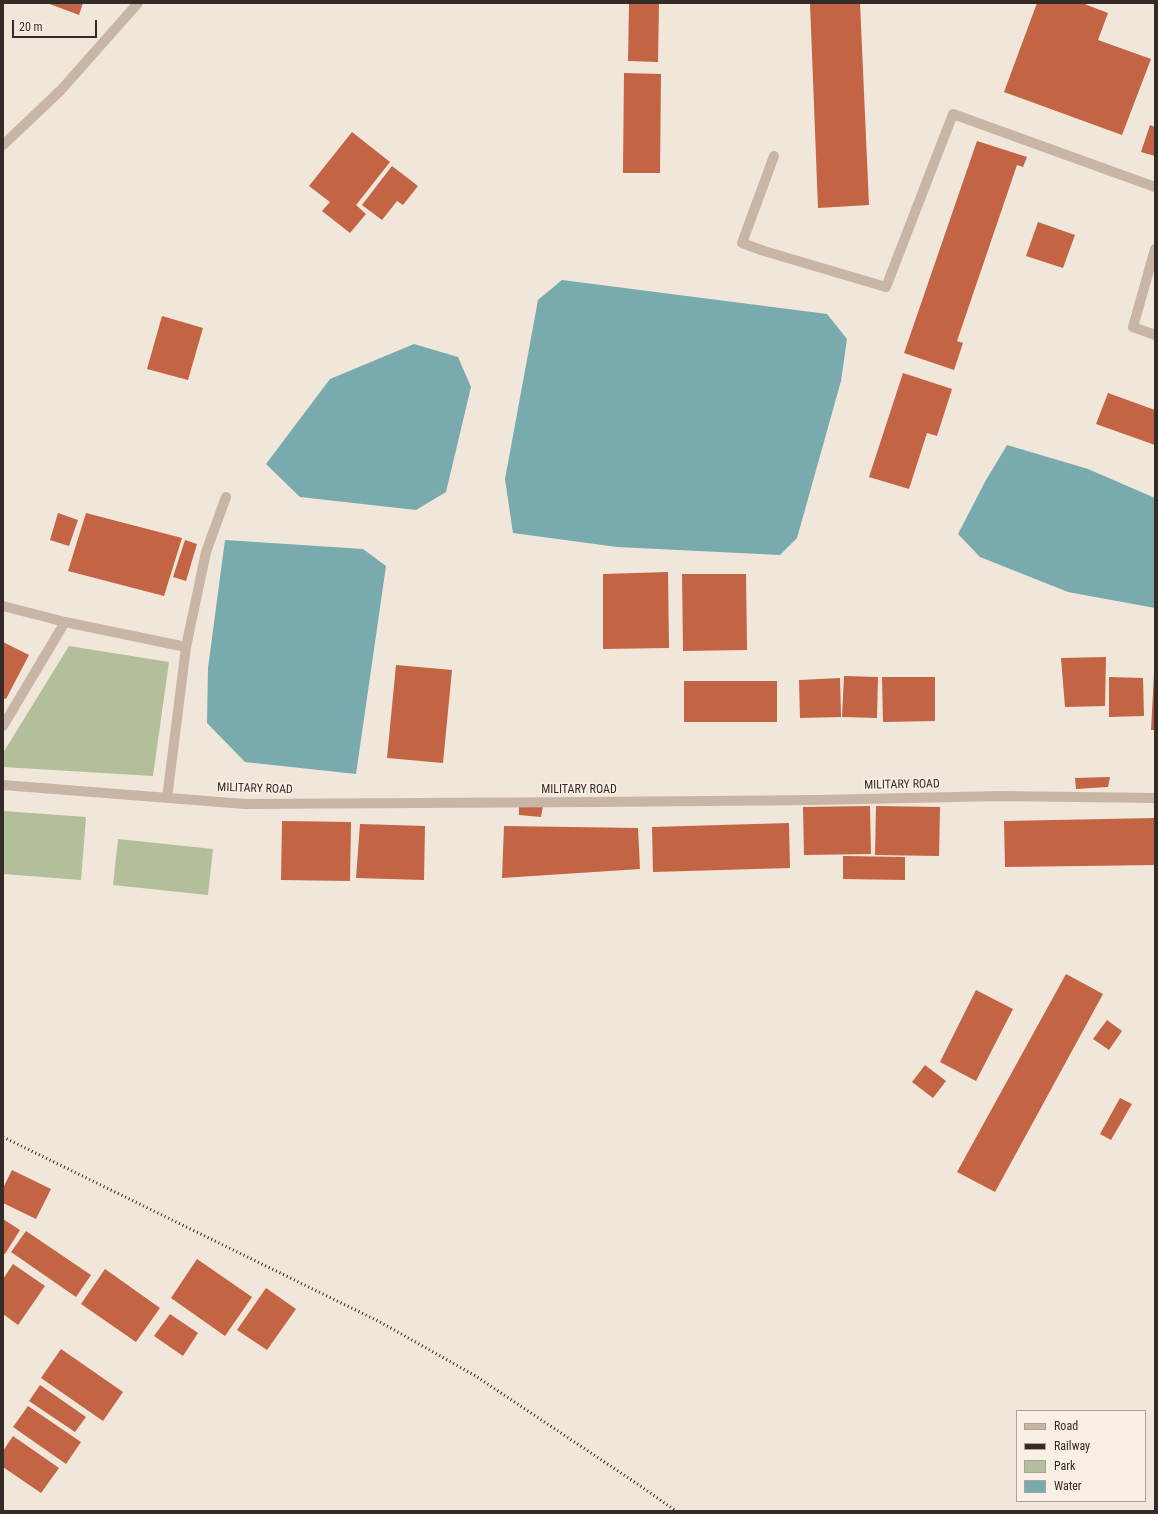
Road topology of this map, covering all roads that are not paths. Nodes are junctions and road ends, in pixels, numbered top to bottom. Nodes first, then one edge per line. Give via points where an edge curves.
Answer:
1 (138, 3) edge
2 (3, 145) edge
3 (774, 156) dead end
4 (1155, 187) edge
5 (1155, 249) edge
6 (1155, 335) edge
7 (226, 497) dead end
8 (3, 606) edge
9 (65, 622) junction
10 (186, 647) junction
11 (3, 726) edge
12 (3, 785) edge
13 (167, 798) junction
14 (1155, 798) edge

1 - 2 street via 61,90
3 - 4 street via 742,242 764,251 886,287 953,114
5 - 6 street via 1133,328
7 - 10 street via 206,552
8 - 9 street
9 - 10 street
9 - 11 street
10 - 13 street
12 - 13 street, MILITARY ROAD
13 - 14 street, MILITARY ROAD via 245,804 391,804 1000,796

